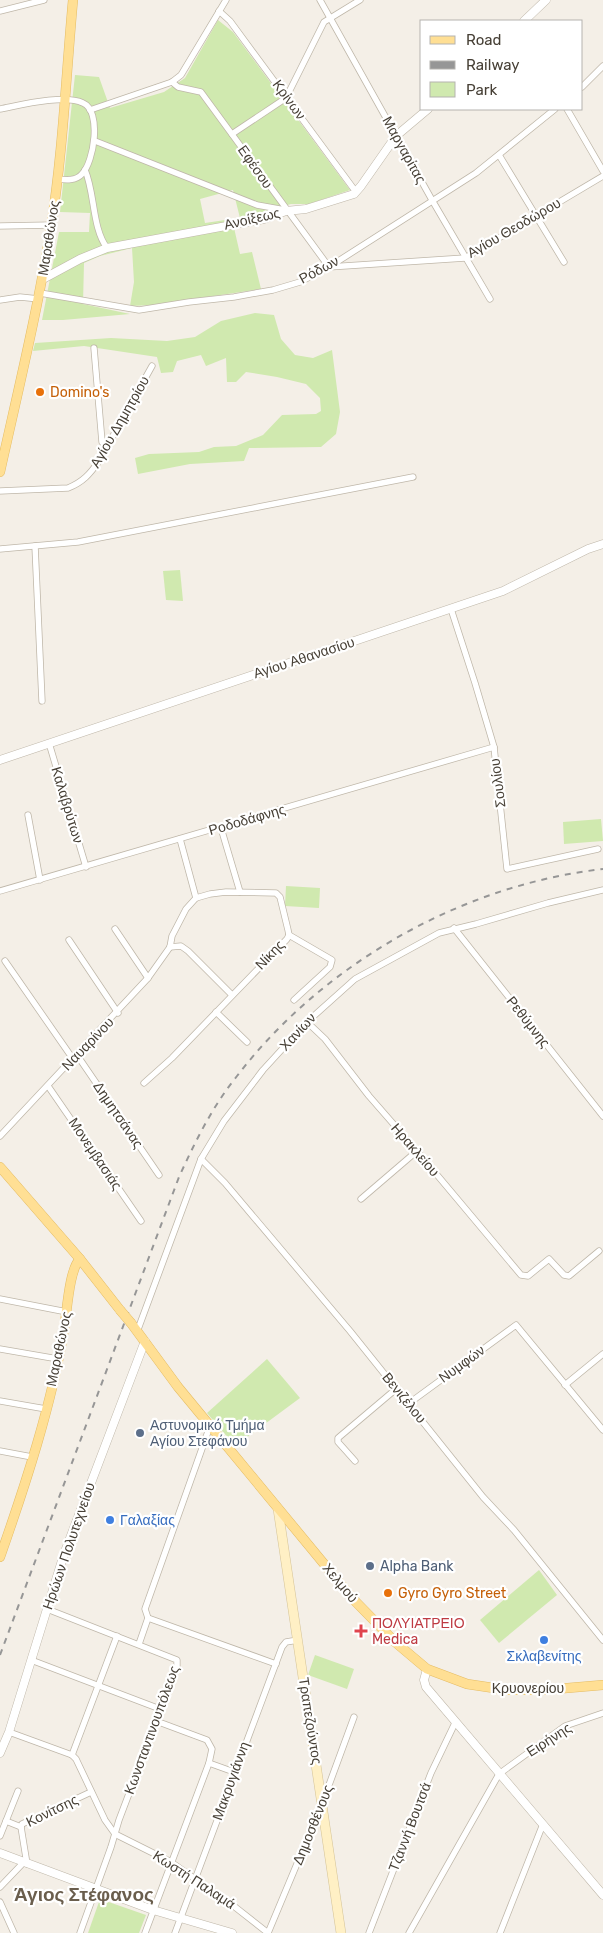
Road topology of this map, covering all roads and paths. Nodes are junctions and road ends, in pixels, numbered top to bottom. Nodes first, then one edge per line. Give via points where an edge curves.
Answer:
1 (44, 0) edge
2 (73, 0) edge
3 (226, 0) edge
4 (320, 0) edge
5 (360, 0) edge
6 (542, 2) edge
7 (0, 11) edge
8 (219, 11) junction
9 (330, 17) junction
10 (525, 20) edge
11 (603, 66) edge
12 (172, 82) junction
13 (583, 86) edge
14 (286, 98) junction
15 (64, 100) junction
16 (0, 109) edge
17 (90, 110) junction
18 (427, 110) edge
19 (554, 110) edge
20 (568, 110) edge
21 (232, 134) junction
22 (396, 136) junction
23 (95, 141) junction
24 (500, 155) junction
25 (85, 170) junction
26 (603, 171) edge
27 (603, 176) edge
28 (57, 180) junction
29 (356, 192) junction
30 (432, 200) junction
31 (286, 211) junction
32 (536, 216) junction
33 (52, 225) junction
34 (0, 226) edge
35 (107, 248) junction
36 (465, 258) junction
37 (564, 262) dead end
38 (329, 266) junction
39 (43, 279) junction
40 (39, 296) junction
41 (0, 300) edge
42 (490, 300) dead end
43 (94, 348) dead end
44 (152, 366) dead end
45 (106, 446) junction
46 (0, 472) edge
47 (413, 477) dead end
48 (0, 491) edge
49 (603, 544) edge
50 (35, 546) junction
51 (0, 549) edge
52 (451, 609) junction
53 (42, 701) dead end
54 (49, 743) junction
55 (494, 747) junction
56 (0, 760) edge
57 (28, 815) dead end
58 (221, 828) junction
59 (180, 839) junction
60 (598, 849) dead end
61 (86, 867) junction
62 (40, 880) junction
63 (603, 890) edge
64 (0, 891) edge
65 (240, 892) junction
66 (196, 898) junction
67 (454, 928) junction
68 (115, 929) dead end
69 (289, 935) junction
70 (69, 940) dead end
71 (170, 947) junction
72 (5, 961) dead end
73 (148, 978) junction
74 (232, 994) junction
75 (294, 1000) dead end
76 (216, 1012) junction
77 (118, 1013) junction
78 (307, 1022) junction
79 (247, 1042) dead end
80 (75, 1057) junction
81 (144, 1083) dead end
82 (48, 1086) junction
83 (603, 1116) edge
84 (0, 1136) edge
85 (417, 1151) junction
86 (201, 1159) junction
87 (0, 1167) edge
88 (159, 1175) dead end
89 (361, 1199) dead end
90 (141, 1222) dead end
91 (599, 1251) dead end
92 (80, 1259) junction
93 (0, 1299) edge
94 (67, 1312) junction
95 (137, 1332) junction
96 (145, 1341) junction
97 (0, 1349) edge
98 (603, 1354) edge
99 (58, 1359) junction
100 (565, 1385) junction
101 (396, 1389) junction
102 (0, 1401) edge
103 (408, 1404) junction
104 (46, 1409) junction
105 (210, 1426) junction
106 (603, 1430) edge
107 (0, 1451) edge
108 (32, 1457) junction
109 (355, 1461) dead end
110 (278, 1508) junction
111 (2, 1546) edge
112 (0, 1557) edge
113 (47, 1609) junction
114 (148, 1618) junction
115 (117, 1636) junction
116 (298, 1640) junction
117 (603, 1640) edge
118 (139, 1644) junction
119 (31, 1660) junction
120 (276, 1664) junction
121 (427, 1669) junction
122 (603, 1684) edge
123 (98, 1686) junction
124 (160, 1709) junction
125 (603, 1713) edge
126 (354, 1717) dead end
127 (156, 1720) junction
128 (455, 1723) junction
129 (9, 1732) junction
130 (0, 1753) edge
131 (72, 1755) junction
132 (209, 1763) junction
133 (234, 1772) junction
134 (499, 1774) junction
135 (18, 1791) dead end
136 (91, 1792) junction
137 (322, 1804) junction
138 (6, 1821) junction
139 (543, 1824) junction
140 (21, 1827) junction
141 (115, 1834) junction
142 (0, 1836) edge
143 (0, 1853) edge
144 (171, 1862) junction
145 (26, 1863) junction
146 (194, 1878) junction
147 (0, 1887) edge
148 (96, 1890) junction
149 (603, 1895) edge
150 (0, 1902) edge
151 (153, 1910) junction
152 (180, 1919) junction
153 (14, 1933) edge
154 (80, 1933) edge
155 (145, 1933) edge
156 (175, 1933) edge
157 (232, 1933) edge
158 (268, 1933) edge
159 (341, 1933) edge
160 (369, 1933) edge
161 (409, 1933) edge
162 (500, 1933) edge

1 - 7 street
2 - 15 main road, Μαραθώνος
3 - 8 street
4 - 9 street, Μαργαρίτας
5 - 9 street
6 - 10 street
8 - 12 street via 181,75
8 - 14 street, Κρίνων via 230,21
9 - 14 street via 324,22
9 - 22 street, Μαργαρίτας
11 - 13 street
12 - 17 street
12 - 21 street, Εφέσου via 178,87 202,92
14 - 21 street
14 - 29 street, Κρίνων
15 - 16 street
15 - 17 street via 81,102
15 - 28 main road, Μαραθώνος
17 - 23 street
18 - 22 street
19 - 24 street, Ρόδων
20 - 26 street
21 - 31 street, Εφέσου
22 - 29 street
22 - 30 street, Μαργαρίτας
23 - 25 street
23 - 31 street via 257,206
24 - 30 street, Ρόδων
24 - 32 street
25 - 28 street via 69,181
25 - 35 street via 98,226
27 - 32 street, Αγίου Θεοδώρου
28 - 33 main road, Μαραθώνος
29 - 31 street, Ανοίξεως via 306,209
30 - 36 street, Μαργαρίτας
30 - 38 street, Ρόδων
31 - 35 street, Ανοίξεως via 264,219
31 - 38 street, Εφέσου
32 - 36 street, Αγίου Θεοδώρου
32 - 37 street
33 - 34 street
33 - 39 main road, Μαραθώνος
35 - 39 street, Ανοίξεως
36 - 38 street, Αγίου Θεοδώρου
36 - 42 street, Μαργαρίτας
38 - 40 street, Ρόδων via 300,282 273,290 139,310
39 - 40 main road, Μαραθώνος
40 - 41 street, Ρόδων
40 - 46 main road, Μαραθώνος
43 - 45 street via 102,442
44 - 45 street, Αγίου Δημητρίου
45 - 48 street, Αγίου Δημητρίου via 89,476 78,484 54,490
47 - 50 street via 78,542
49 - 52 street, Αγίου Αθανασίου via 503,591
50 - 51 street
50 - 53 street
52 - 54 street, Αγίου Αθανασίου
52 - 55 street, Σουλίου
54 - 56 street, Αγίου Αθανασίου
54 - 61 street, Καλαβρύτων
55 - 58 street, Ροδοδάφνης
55 - 60 street, Σουλίου via 507,869
57 - 62 street
58 - 59 street, Ροδοδάφνης
58 - 65 street
59 - 61 street, Ροδοδάφνης
59 - 66 street
61 - 62 street, Ροδοδάφνης
62 - 64 street, Ροδοδάφνης
63 - 67 street, Χανίων
65 - 66 street, Νίκης
65 - 69 street, Νίκης via 276,893 280,897
66 - 71 street via 186,909
67 - 78 street, Χανίων via 438,933 355,979
67 - 83 street, Ρεθύμνης
68 - 73 street
69 - 74 street, Νίκης
69 - 75 street via 329,958 332,963
70 - 77 street
71 - 73 street, Ναυαρίνου
71 - 74 street via 181,946 188,951
72 - 80 street, Δημητσάνας
73 - 77 street, Ναυαρίνου
74 - 76 street, Νίκης
76 - 79 street
76 - 81 street, Νίκης
77 - 80 street, Ναυαρίνου
78 - 85 street, Ηρακλείου via 325,1039
78 - 86 street, Χανίων via 238,1102
80 - 82 street, Ναυαρίνου
80 - 88 street, Δημητσάνας
82 - 84 street, Ναυαρίνου
82 - 90 street, Μονεμβασιάς
85 - 89 street
85 - 91 street, Ηρακλείου via 525,1277 549,1259 569,1276
86 - 95 street, Χανίων
86 - 101 street, Βενιζέλου via 225,1183
87 - 92 main road
92 - 94 main road, Μαραθώνος via 73,1270
92 - 95 main road, Χελμού, bridge
93 - 94 street
94 - 99 main road, Μαραθώνος
95 - 96 main road, Χελμού
96 - 105 main road, Χελμού
96 - 113 street, Ηρώων Πολυτεχνείου via 64,1554
97 - 99 street
98 - 100 street
99 - 104 main road, Μαραθώνος
100 - 103 street, Νυμφών via 516,1325
100 - 106 street
101 - 103 street, Βενιζέλου
101 - 109 street via 338,1438
102 - 104 street
103 - 117 street, Βενιζέλου
104 - 108 main road, Μαραθώνος
105 - 110 main road, Χελμού
105 - 114 street via 145,1609
107 - 108 street
108 - 111 main road, Μαραθώνος
110 - 116 main road, Τραπεζούντος
110 - 121 main road, Χελμού via 353,1599
111 - 112 main road, Μαραθώνος
113 - 115 street, Κωνσταντινουπόλεως
113 - 119 street, Ηρώων Πολυτεχνείου
114 - 118 street
114 - 120 street
115 - 118 street, Κωνσταντινουπόλεως
115 - 123 street
116 - 120 street, Μακρυγιάννη via 286,1642
116 - 137 main road, Τραπεζούντος
118 - 124 street, Κωνσταντινουπόλεως via 177,1660
119 - 123 street
119 - 129 street, Ηρώων Πολυτεχνείου
120 - 133 street, Μακρυγιάννη
121 - 122 main road, Κρυονερίου via 467,1684 500,1690 544,1690
121 - 128 street via 424,1683
123 - 124 street
123 - 131 street
124 - 127 street, Κωνσταντινουπόλεως
125 - 134 street, Ειρήνης via 565,1726
126 - 137 street, Δημοσθένους
127 - 132 street via 208,1741 212,1749
127 - 141 street, Κωνσταντινουπόλεως
128 - 134 street
128 - 160 street, Τζαννή Βουτσά via 431,1773
129 - 130 street, Ηρώων Πολυτεχνείου
129 - 131 street
131 - 136 street
132 - 133 street
132 - 144 street
133 - 146 street, Μακρυγιάννη
134 - 139 street
134 - 161 street
135 - 138 street
136 - 140 street, Κονίτσης via 23,1823
136 - 141 street
137 - 158 street, Δημοσθένους
137 - 159 main road, Τραπεζούντος
138 - 140 street
138 - 142 street
139 - 149 street
139 - 162 street
140 - 145 street, Κονίτσης
141 - 144 street, Κωστή Παλαμά
141 - 148 street, Κωνσταντινουπόλεως
143 - 145 street
144 - 146 street, Κωστή Παλαμά
144 - 151 street
145 - 147 street
145 - 148 street
146 - 152 street, Μακρυγιάννη
146 - 158 street, Κωστή Παλαμά
148 - 151 street
148 - 154 street, Κωνσταντινουπόλεως
150 - 153 street
151 - 152 street
151 - 155 street
152 - 156 street, Μακρυγιάννη
152 - 157 street

